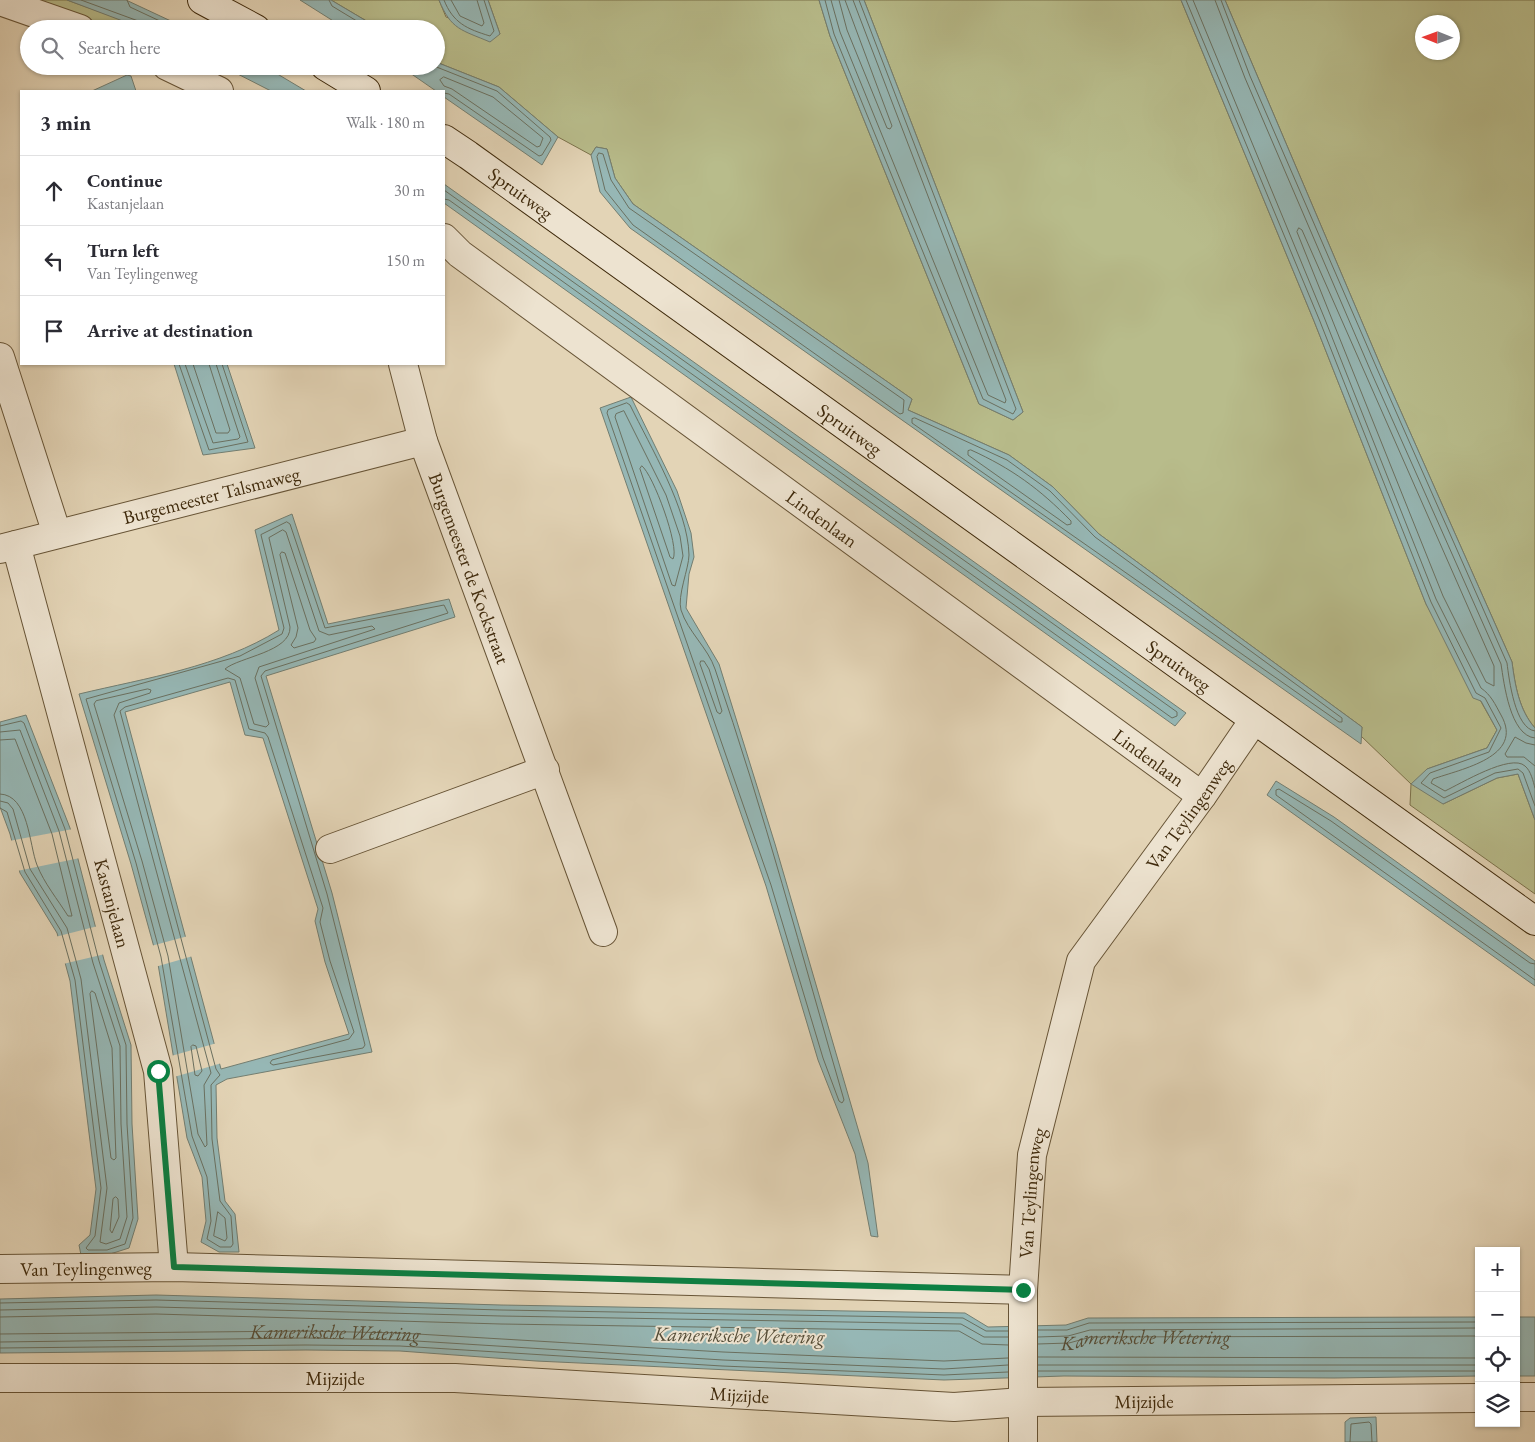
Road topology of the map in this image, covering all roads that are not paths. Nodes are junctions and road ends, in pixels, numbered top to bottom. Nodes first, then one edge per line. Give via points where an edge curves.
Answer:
1 (202, 0) edge
2 (0, 1) edge
3 (54, 20) edge
4 (239, 20) edge
5 (186, 75) edge
6 (340, 75) edge
7 (217, 90) edge
8 (364, 90) edge
9 (445, 141) edge
10 (449, 254) edge
11 (0, 357) edge
12 (403, 365) edge
13 (423, 441) junction
14 (57, 534) junction
15 (8, 547) edge
16 (1254, 720) junction
17 (545, 770) junction
18 (1202, 796) junction
19 (330, 849) dead end
20 (1535, 921) edge
21 (603, 932) dead end
22 (174, 1267) junction
23 (0, 1270) edge
24 (1023, 1290) junction
25 (0, 1378) edge
26 (1024, 1391) junction
27 (1535, 1397) edge
28 (1475, 1398) edge
29 (1520, 1398) edge
30 (1022, 1442) edge

1 - 4 street
2 - 3 street
5 - 7 street
6 - 8 street
9 - 16 street, Spruitweg
10 - 18 street, Lindenlaan
11 - 14 street
12 - 13 street, Burgemeester de Kockstraat
13 - 14 street, Burgemeester Talsmaweg
13 - 17 street, Burgemeester de Kockstraat
14 - 15 street, Burgemeester Talsmaweg
15 - 22 street, Kastanjelaan via 158,1071
16 - 18 street, Van Teylingenweg
16 - 20 street
17 - 19 street
17 - 21 street, Burgemeester de Kockstraat
18 - 24 street, Van Teylingenweg via 1081,961 1032,1155
22 - 23 street, Van Teylingenweg
22 - 24 street, Van Teylingenweg
24 - 26 street
25 - 26 street, Mijzijde via 446,1378 954,1408
26 - 28 street, Mijzijde
26 - 30 street
27 - 29 street

